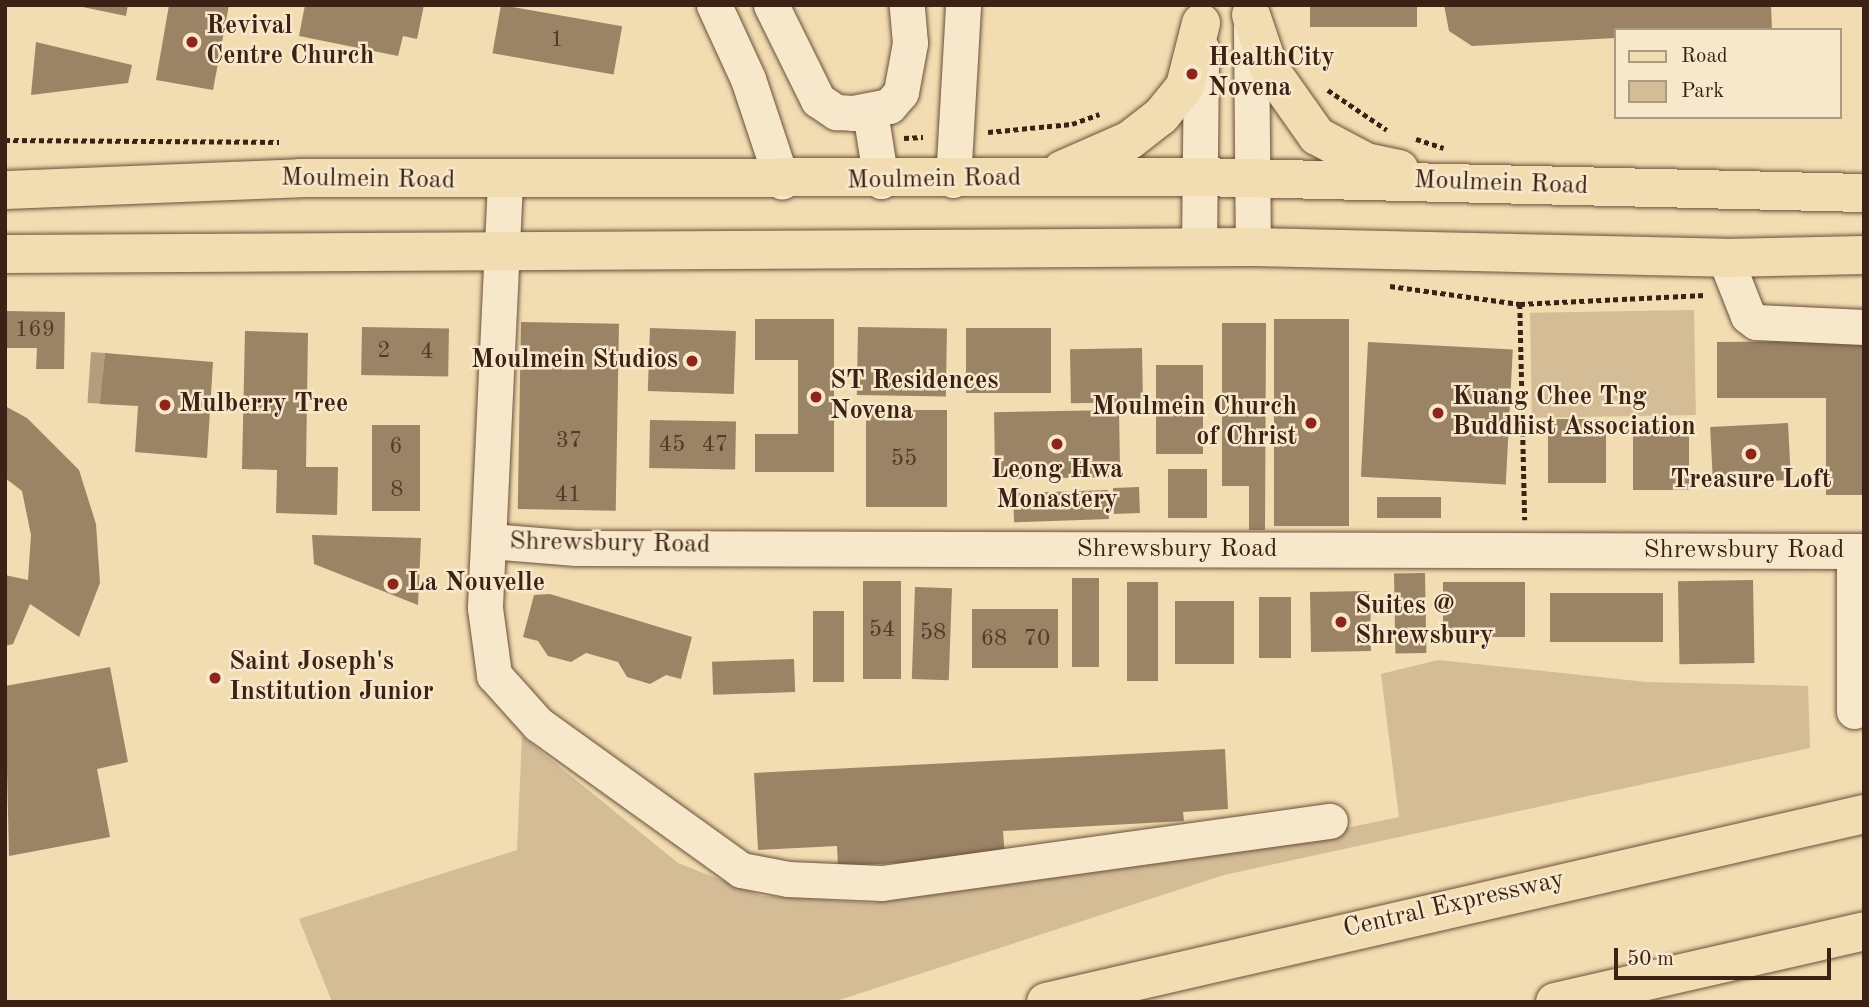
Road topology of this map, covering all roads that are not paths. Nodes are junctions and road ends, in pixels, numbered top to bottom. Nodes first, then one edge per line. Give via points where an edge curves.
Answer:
1 (714, 5) edge
2 (771, 5) edge
3 (907, 5) edge
4 (963, 5) edge
5 (1251, 10) edge
6 (1201, 14) edge
7 (872, 126) junction
8 (1461, 168) junction
9 (1199, 177) junction
10 (1251, 177) junction
11 (1041, 178) junction
12 (953, 180) junction
13 (782, 181) junction
14 (881, 181) junction
15 (505, 182) junction
16 (5, 190) edge
17 (1864, 193) edge
18 (1253, 247) junction
19 (1199, 248) junction
20 (5, 254) edge
21 (1864, 255) edge
22 (503, 256) junction
23 (1725, 258) junction
24 (1864, 327) edge
25 (490, 541) junction
26 (1859, 551) edge
27 (1854, 711) dead end
28 (1864, 814) edge
29 (1330, 821) dead end
30 (1864, 931) edge
31 (1046, 1002) edge
32 (1555, 1002) edge

1 - 13 street via 748,79
2 - 7 street via 818,100
3 - 7 street via 910,43 901,92
4 - 12 street
5 - 8 main road via 1269,68 1317,136 1366,162
5 - 10 street
6 - 9 street
6 - 11 main road via 1185,86 1161,116 1118,146
7 - 14 street
8 - 10 main road, Moulmein Road
8 - 17 main road, Moulmein Road
9 - 10 main road, Moulmein Road
9 - 11 main road, Moulmein Road
9 - 19 street
10 - 18 street
11 - 12 main road, Moulmein Road
12 - 14 main road, Moulmein Road
13 - 14 main road, Moulmein Road
13 - 15 main road, Moulmein Road
15 - 16 main road, Moulmein Road via 300,178
15 - 22 street, Shrewsbury Road
18 - 19 main road
18 - 23 main road
19 - 22 main road
20 - 22 main road
21 - 23 main road
22 - 25 street, Shrewsbury Road
23 - 24 street via 1743,293 1748,316 1756,322
25 - 26 street, Shrewsbury Road via 576,548
25 - 29 street, Shrewsbury Road via 485,608 494,675 538,724 741,870 882,883
26 - 27 street
28 - 31 main road, Central Expressway
30 - 32 main road

